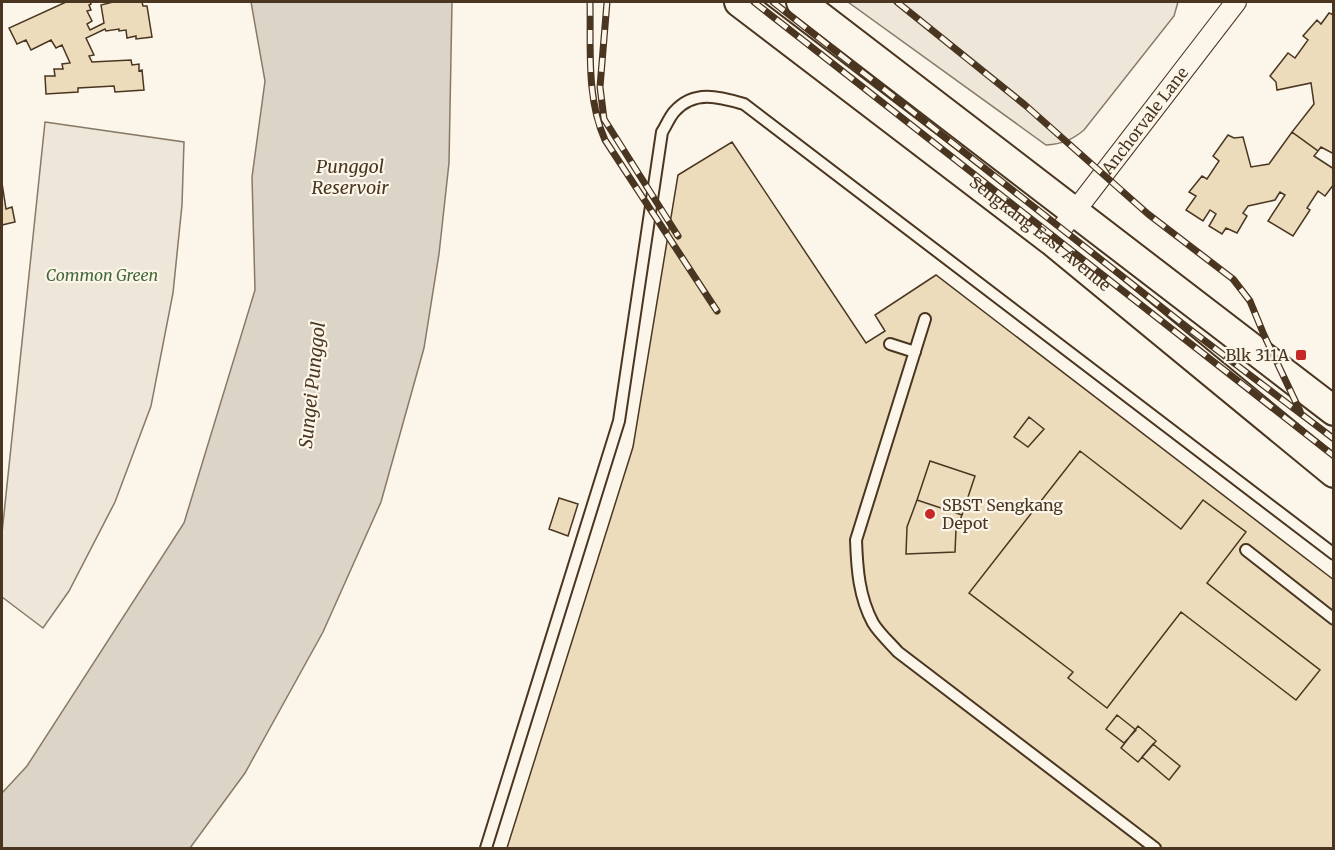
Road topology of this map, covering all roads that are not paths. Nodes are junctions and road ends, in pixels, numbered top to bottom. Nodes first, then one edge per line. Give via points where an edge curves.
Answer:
1 (739, 2) edge
2 (801, 2) edge
3 (1236, 2) edge
4 (1076, 211) junction
5 (1052, 241) junction
6 (925, 319) dead end
7 (890, 344) dead end
8 (915, 352) junction
9 (1334, 411) edge
10 (1334, 473) edge
11 (1246, 550) dead end
12 (1334, 554) edge
13 (1334, 619) edge
14 (486, 849) edge
15 (1155, 849) edge

1 - 5 main road, Sengkang East Avenue
2 - 4 main road
3 - 4 street, Anchorvale Lane
4 - 5 street, Anchorvale Lane
4 - 9 main road
5 - 10 main road, Sengkang East Avenue
6 - 8 lane
7 - 8 lane
8 - 15 lane via 856,540 862,598 874,624 898,652
11 - 13 lane
12 - 14 lane via 744,104 715,95 693,99 675,111 662,132 619,421

